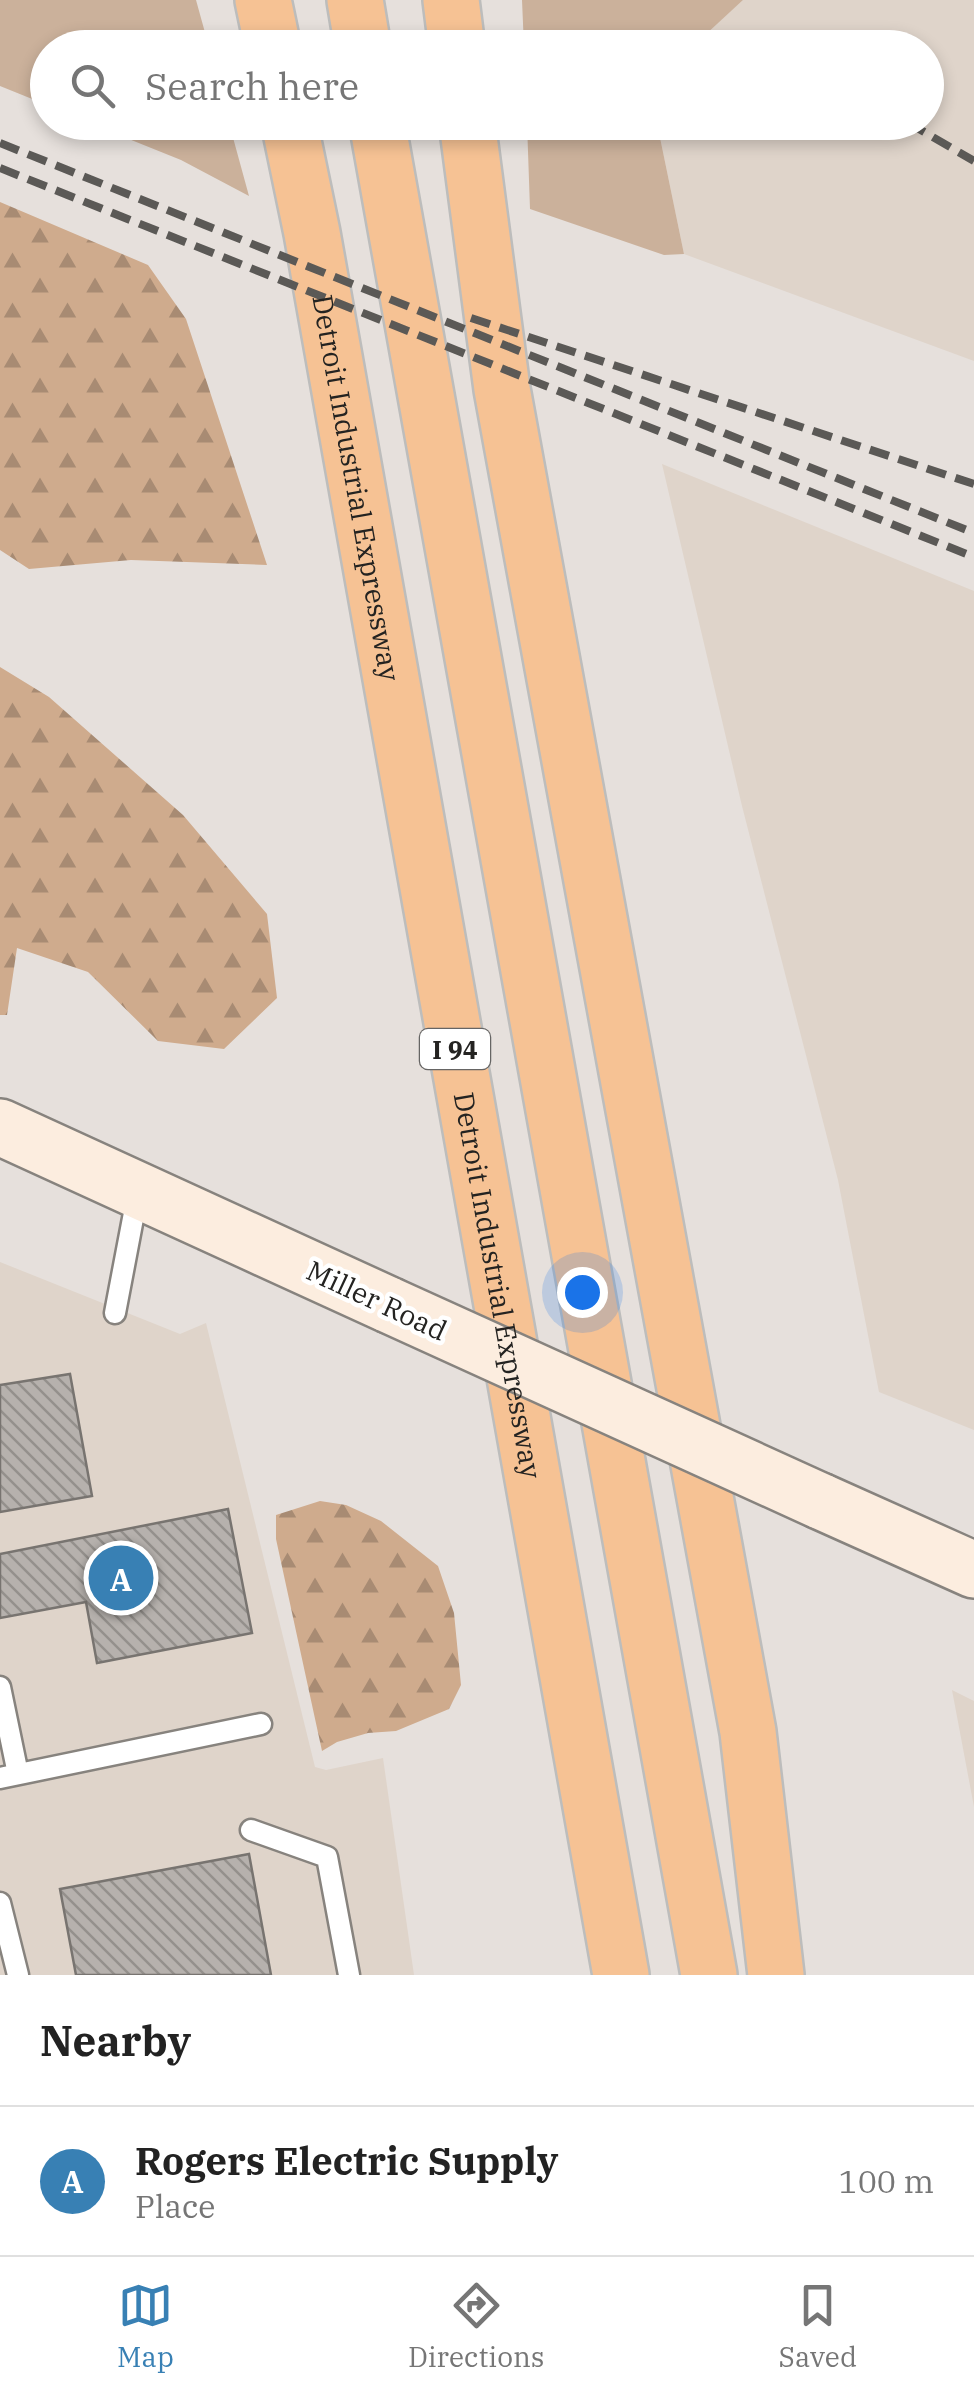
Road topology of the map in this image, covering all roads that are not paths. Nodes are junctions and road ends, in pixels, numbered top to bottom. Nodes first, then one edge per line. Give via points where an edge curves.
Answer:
1 (263, 0) edge
2 (355, 0) edge
3 (450, 0) edge
4 (481, 0) edge
5 (269, 30) edge
6 (361, 30) edge
7 (454, 30) edge
8 (482, 30) edge
9 (292, 140) edge
10 (380, 140) edge
11 (468, 140) edge
12 (486, 140) edge
13 (491, 306) junction
14 (0, 1128) edge
15 (138, 1191) junction
16 (114, 1313) dead end
17 (974, 1570) edge
18 (0, 1686) edge
19 (262, 1724) dead end
20 (9, 1776) edge
21 (251, 1830) dead end
22 (0, 1903) edge
23 (18, 1975) edge
24 (350, 1975) edge
25 (620, 1975) edge
26 (709, 1975) edge
27 (776, 1975) edge

1 - 5 highway
2 - 6 highway
3 - 7 highway
4 - 8 highway
9 - 25 highway, Detroit Industrial Expressway / I 94
10 - 26 highway
11 - 13 highway
12 - 13 highway
13 - 27 highway via 748,1732
14 - 15 main road, Miller Road
15 - 16 lane
15 - 17 main road, Miller Road, bridge
18 - 20 lane
19 - 20 lane
21 - 24 lane via 327,1858
22 - 23 lane

